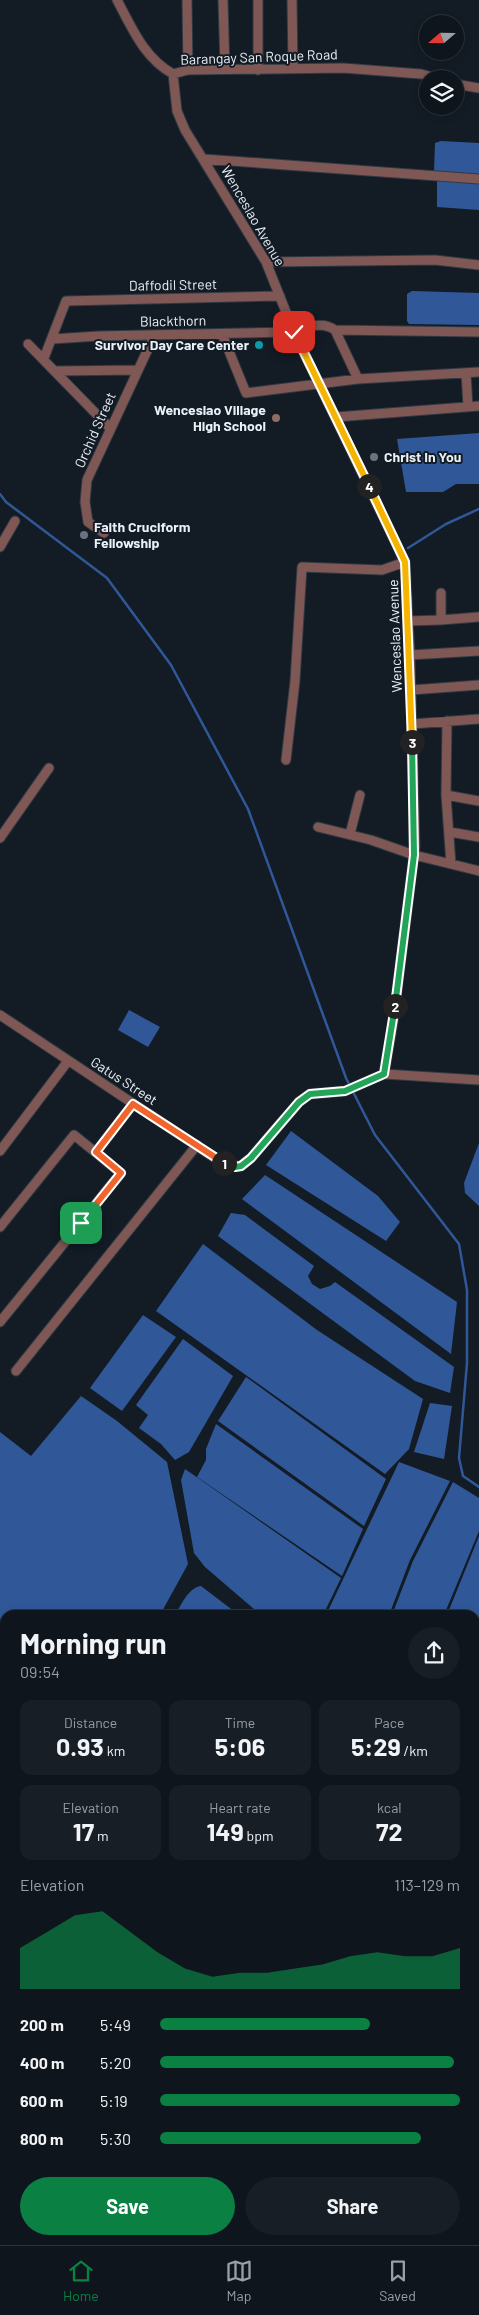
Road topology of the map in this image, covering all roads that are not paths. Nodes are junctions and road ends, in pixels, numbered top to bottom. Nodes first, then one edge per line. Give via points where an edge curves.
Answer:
1 (117, 0) edge
2 (187, 0) edge
3 (223, 0) edge
4 (258, 0) edge
5 (292, 0) edge
6 (293, 68) junction
7 (225, 69) junction
8 (188, 70) junction
9 (258, 70) junction
10 (172, 74) junction
11 (419, 75) edge
12 (464, 86) edge
13 (479, 88) edge
14 (204, 159) junction
15 (479, 179) edge
16 (266, 262) junction
17 (479, 265) edge
18 (280, 296) junction
19 (335, 330) junction
20 (294, 332) junction
21 (479, 332) edge
22 (222, 334) junction
23 (154, 336) junction
24 (53, 339) junction
25 (28, 344) dead end
26 (44, 358) junction
27 (138, 370) junction
28 (56, 371) junction
29 (466, 372) junction
30 (479, 372) edge
31 (358, 379) junction
32 (320, 384) junction
33 (479, 406) edge
34 (468, 407) junction
35 (336, 417) junction
36 (110, 428) junction
37 (15, 521) dead end
38 (104, 533) dead end
39 (0, 547) edge
40 (405, 562) junction
41 (441, 593) dead end
42 (478, 617) edge
43 (441, 620) junction
44 (408, 621) junction
45 (479, 651) edge
46 (410, 655) junction
47 (479, 685) edge
48 (411, 690) junction
49 (479, 720) edge
50 (447, 721) junction
51 (412, 724) junction
52 (286, 760) dead end
53 (49, 768) dead end
54 (360, 795) dead end
55 (446, 796) junction
56 (479, 801) edge
57 (318, 827) dead end
58 (450, 832) junction
59 (350, 834) junction
60 (479, 837) edge
61 (0, 838) edge
62 (414, 855) junction
63 (451, 864) junction
64 (479, 871) edge
65 (0, 1015) edge
66 (68, 1061) junction
67 (384, 1074) junction
68 (479, 1080) edge
69 (133, 1104) junction
70 (197, 1145) junction
71 (0, 1151) edge
72 (96, 1152) junction
73 (0, 1227) edge
74 (0, 1322) edge
75 (16, 1371) dead end

1 - 10 street, Barangay San Roque Road via 148,56
2 - 8 street
3 - 7 street
4 - 9 street
5 - 6 street
6 - 9 street, Barangay San Roque Road
6 - 11 street, Barangay San Roque Road via 387,70
7 - 8 street, Barangay San Roque Road
7 - 9 street, Barangay San Roque Road
8 - 10 street, Barangay San Roque Road
10 - 14 street, Wenceslao Avenue via 177,111
12 - 13 street
14 - 15 street
14 - 16 street, Wenceslao Avenue
16 - 17 street via 435,260
16 - 18 street, Wenceslao Avenue
18 - 20 street, Wenceslao Avenue
18 - 24 street, Daffodil Street via 66,301
19 - 20 street, Blackthorn via 311,325
19 - 21 street, Blackthorn
19 - 31 street
20 - 22 street, Blackthorn
20 - 32 street, Wenceslao Avenue
22 - 23 street, Blackthorn
22 - 32 street via 246,392
23 - 24 street, Blackthorn
23 - 27 street, Orchid Street
24 - 26 street
25 - 26 street
26 - 28 street
27 - 28 street
27 - 36 street, Orchid Street
28 - 36 street
29 - 30 street
29 - 31 street
29 - 34 street
31 - 32 street
32 - 35 street, Wenceslao Avenue
33 - 34 street
34 - 35 street
35 - 40 street, Wenceslao Avenue
36 - 38 street, Orchid Street via 88,480 85,502 88,522
37 - 39 street
40 - 44 street, Wenceslao Avenue
40 - 52 street via 382,570 302,567
41 - 43 street
42 - 43 street
43 - 44 street
44 - 46 street, Wenceslao Avenue
45 - 46 street
46 - 48 street, Wenceslao Avenue
47 - 48 street
48 - 51 street, Wenceslao Avenue
49 - 50 street
50 - 51 street
50 - 55 street
51 - 62 street, Wenceslao Avenue
53 - 61 street
54 - 59 street
55 - 56 street
55 - 58 street
57 - 59 street
58 - 60 street
58 - 63 street
59 - 62 street
62 - 63 street
62 - 67 street, Wenceslao Avenue
63 - 64 street
65 - 66 street, Gatus Street
66 - 69 street, Gatus Street
66 - 71 street
67 - 68 street
67 - 70 street, Gatus Street via 345,1091 310,1094 241,1166 227,1166
69 - 70 street, Gatus Street
69 - 72 street
70 - 75 street
72 - 73 street via 74,1135
72 - 74 street via 121,1173

